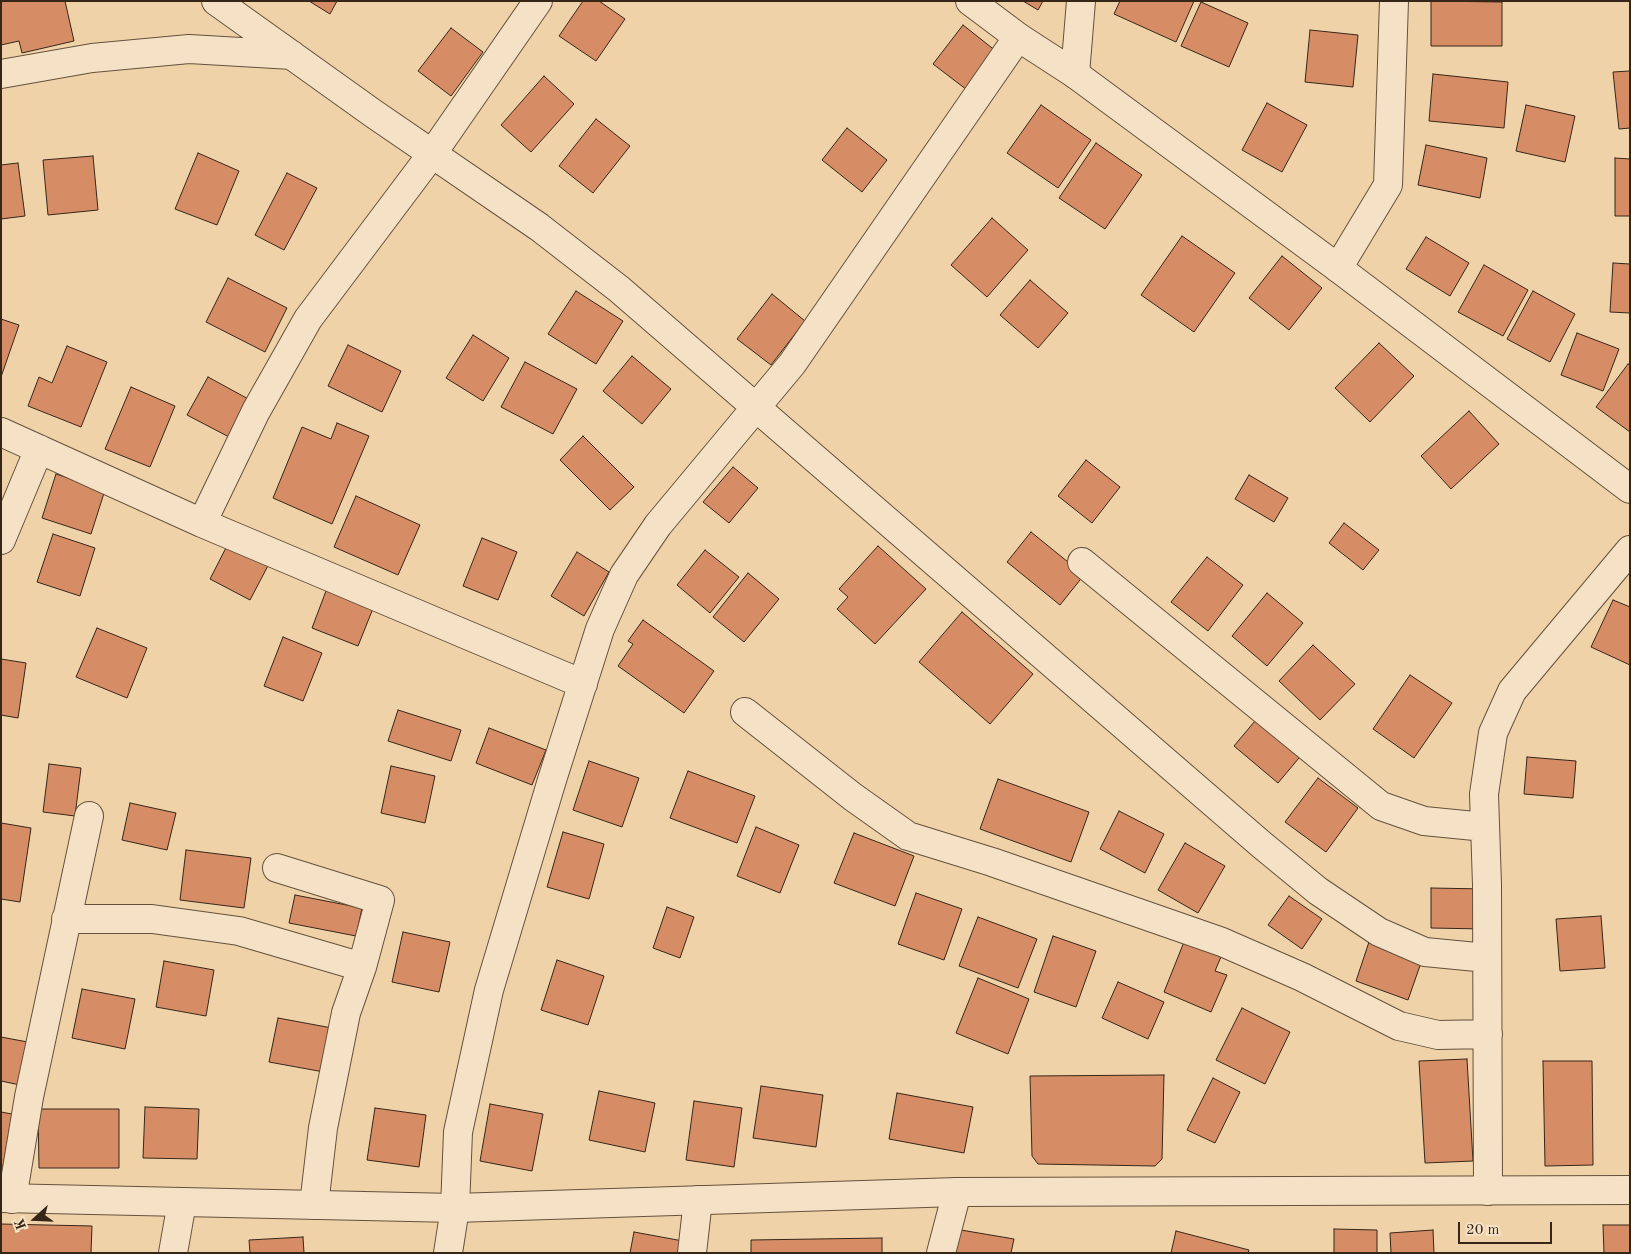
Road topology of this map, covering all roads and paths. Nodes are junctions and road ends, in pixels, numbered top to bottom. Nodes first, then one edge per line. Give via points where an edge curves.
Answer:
1 (216, 1) edge
2 (538, 1) edge
3 (970, 1) edge
4 (1081, 1) edge
5 (1394, 1) edge
6 (1018, 37) junction
7 (292, 56) junction
8 (1, 74) edge
9 (1075, 74) junction
10 (432, 154) junction
11 (1338, 268) junction
12 (756, 407) junction
13 (1, 432) edge
14 (39, 449) junction
15 (1630, 489) edge
16 (202, 523) junction
17 (1, 540) edge
18 (1630, 550) edge
19 (1082, 562) dead end
20 (583, 684) junction
21 (745, 712) dead end
22 (89, 816) dead end
23 (1485, 826) junction
24 (278, 868) dead end
25 (66, 919) junction
26 (1487, 958) junction
27 (362, 967) junction
28 (1488, 1034) junction
29 (1630, 1190) edge
30 (1488, 1191) junction
31 (957, 1192) junction
32 (6, 1199) edge
33 (698, 1200) junction
34 (182, 1202) junction
35 (314, 1205) junction
36 (455, 1208) junction
37 (173, 1253) edge
38 (448, 1253) edge
39 (692, 1253) edge
40 (941, 1253) edge

1 - 7 street
2 - 10 street
3 - 6 street
4 - 9 street
5 - 11 street via 1388,185
6 - 9 street
6 - 12 street via 792,364
7 - 8 street via 189,50 92,58
7 - 10 street
9 - 11 street
10 - 12 street via 546,233 619,289
10 - 16 street via 308,319 256,411
11 - 15 street
12 - 20 street via 658,525 624,575 600,630
12 - 26 street via 1318,891 1378,932 1425,952
13 - 14 street
14 - 16 street
14 - 17 street
16 - 20 street
18 - 23 street via 1512,691 1493,733 1484,794
19 - 23 street via 1381,806 1424,822
20 - 36 street via 489,990 458,1132
21 - 28 street via 908,836 1222,942 1302,977 1399,1026 1438,1035
22 - 25 street
23 - 26 street
24 - 27 street via 380,900
25 - 27 street via 152,919 239,931
25 - 32 street
26 - 28 street
27 - 35 street via 342,1032 323,1128
28 - 30 street
29 - 30 street
30 - 31 street
31 - 33 street
31 - 40 street
32 - 34 street
33 - 36 street
33 - 39 street
34 - 35 street
34 - 37 street
35 - 36 street
36 - 38 street

